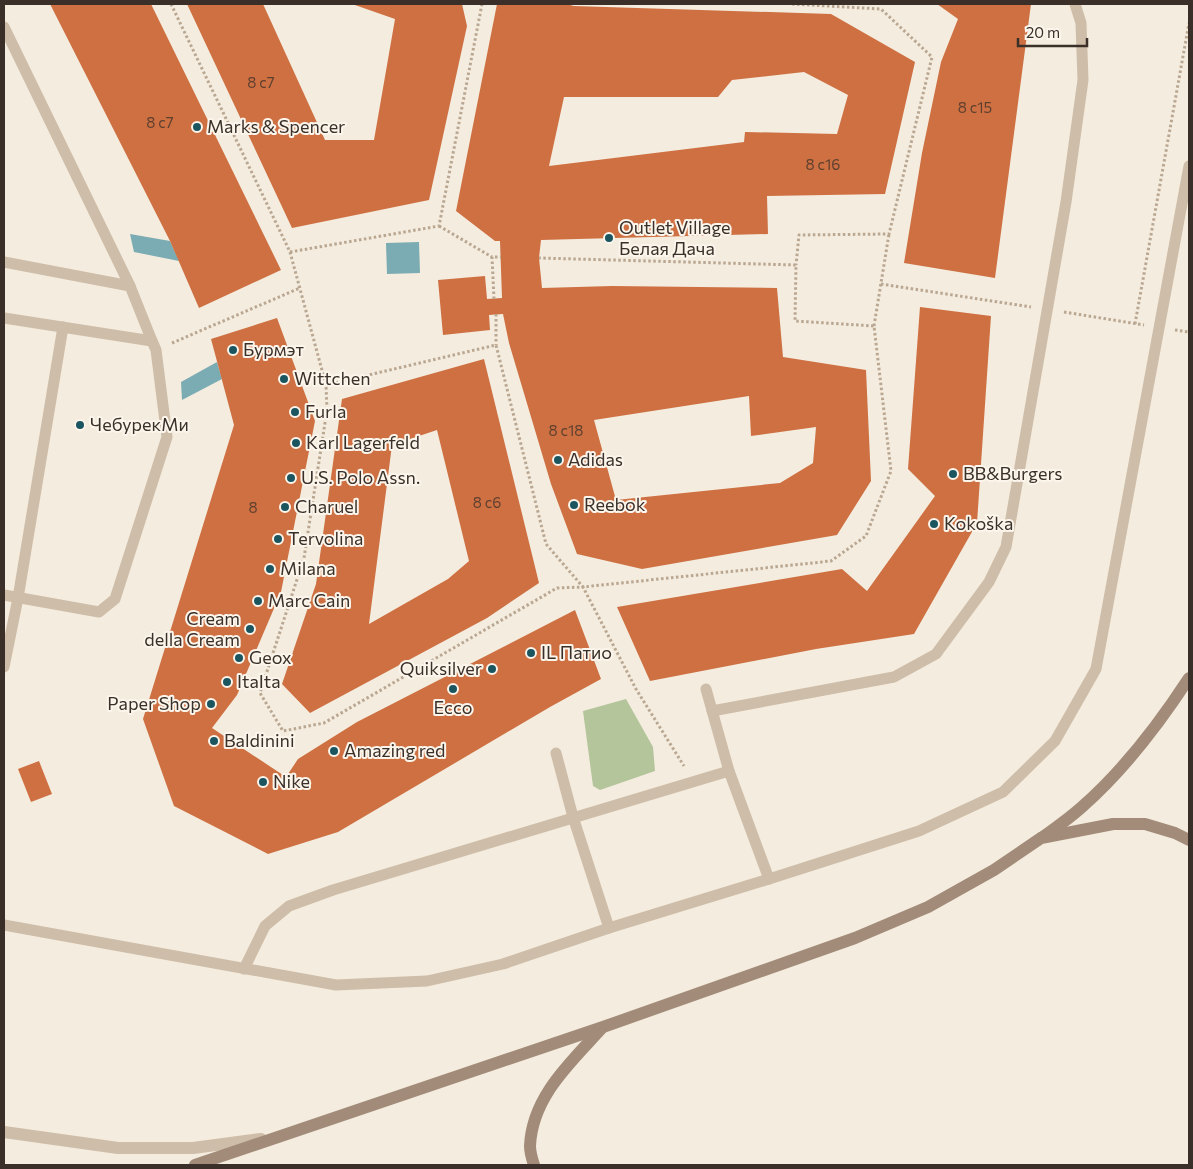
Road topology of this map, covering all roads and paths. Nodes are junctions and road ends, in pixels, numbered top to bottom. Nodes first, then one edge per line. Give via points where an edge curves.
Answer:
1 (170, 4) edge
2 (482, 4) edge
3 (792, 4) edge
4 (1075, 4) edge
5 (1189, 23) edge
6 (4, 27) edge
7 (1189, 166) edge
8 (438, 226) junction
9 (889, 234) junction
10 (290, 252) junction
11 (492, 257) junction
12 (501, 257) dead end
13 (539, 258) dead end
14 (4, 262) edge
15 (796, 265) junction
16 (881, 284) junction
17 (130, 286) junction
18 (300, 288) junction
19 (494, 298) dead end
20 (1048, 310) junction
21 (496, 314) dead end
22 (4, 318) edge
23 (1135, 324) junction
24 (874, 326) junction
25 (63, 327) junction
26 (1160, 328) junction
27 (1189, 332) edge
28 (496, 345) junction
29 (154, 346) junction
30 (326, 385) junction
31 (583, 587) junction
32 (4, 595) edge
33 (18, 598) junction
34 (4, 667) edge
35 (1189, 678) edge
36 (706, 689) dead end
37 (712, 711) junction
38 (556, 753) dead end
39 (684, 767) dead end
40 (729, 771) junction
41 (573, 817) junction
42 (1041, 838) junction
43 (1189, 840) edge
44 (769, 879) junction
45 (4, 925) edge
46 (609, 928) junction
47 (244, 969) junction
48 (603, 1027) junction
49 (4, 1132) edge
50 (26, 1136) junction
51 (4, 1137) edge
52 (273, 1138) junction
53 (195, 1165) edge
54 (534, 1165) edge

1 - 10 path
2 - 8 path
3 - 9 path via 881,9 932,57
4 - 20 lane via 1081,23 1083,80
5 - 23 path
6 - 17 lane
7 - 26 lane
8 - 10 path
8 - 11 path
9 - 15 path via 799,235
9 - 16 path
10 - 18 path
11 - 12 path
11 - 19 path
13 - 15 path
14 - 17 lane
15 - 24 path via 795,321
16 - 20 path
16 - 24 path
17 - 29 lane
18 - 29 path
18 - 30 path
20 - 23 path
20 - 37 lane via 1006,547 989,582 936,654 894,677
21 - 28 path
22 - 25 lane
23 - 26 path
24 - 31 path via 890,471 866,536 832,560
25 - 29 lane
25 - 33 lane
26 - 27 path
26 - 44 lane via 1096,670 1055,741 1003,792 919,831
28 - 30 path
28 - 31 path via 546,544
29 - 33 lane via 167,437 114,599 99,612
30 - 31 path via 327,410 304,558 260,693 283,731 324,723 557,588
31 - 39 path via 636,689
32 - 33 lane
33 - 34 lane
35 - 42 main road via 1162,719 1122,767 1083,806
36 - 37 lane
37 - 40 lane
38 - 41 lane
40 - 41 lane
40 - 44 lane
41 - 46 lane
41 - 47 lane via 289,906 265,926
42 - 43 main road via 1113,824 1145,824
42 - 48 main road via 994,870 894,922
44 - 46 lane
45 - 47 lane
46 - 47 lane via 504,964 427,981 336,985
48 - 52 main road
48 - 54 main road via 555,1080 537,1112 530,1147
49 - 50 street
50 - 51 lane
50 - 52 street via 118,1148 193,1148
52 - 53 main road

